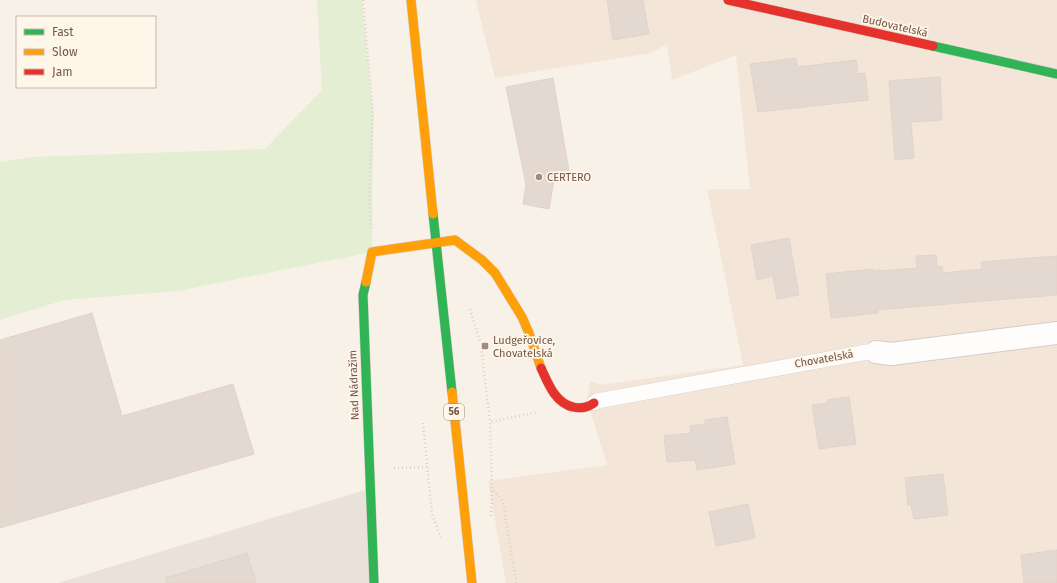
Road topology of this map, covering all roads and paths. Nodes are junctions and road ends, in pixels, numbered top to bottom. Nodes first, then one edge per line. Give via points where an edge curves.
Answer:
1 (363, 0) edge
2 (411, 0) edge
3 (728, 0) edge
4 (1057, 74) edge
5 (437, 242) junction
6 (372, 252) junction
7 (468, 304) dead end
8 (1057, 333) edge
9 (876, 352) joint
10 (557, 398) junction
11 (594, 403) joint
12 (490, 422) junction
13 (423, 423) dead end
14 (428, 467) junction
15 (395, 468) dead end
16 (442, 542) dead end
17 (374, 583) edge
18 (472, 583) edge
19 (516, 583) edge

1 - 6 path via 373,115 369,196
2 - 5 street, 56
3 - 4 street, Budovatelská
5 - 6 street
5 - 10 street via 455,240 494,271 530,335 546,380
5 - 18 street, 56
6 - 17 street, Nad Nádražím via 363,295
7 - 12 path via 481,345
8 - 9 street, Chovatelská via 891,354
9 - 11 lane, Chovatelská via 779,367
10 - 11 street via 572,408 588,408
10 - 12 path via 544,411
12 - 19 path via 492,489 503,501
13 - 14 path
14 - 15 path
14 - 16 path via 432,514

